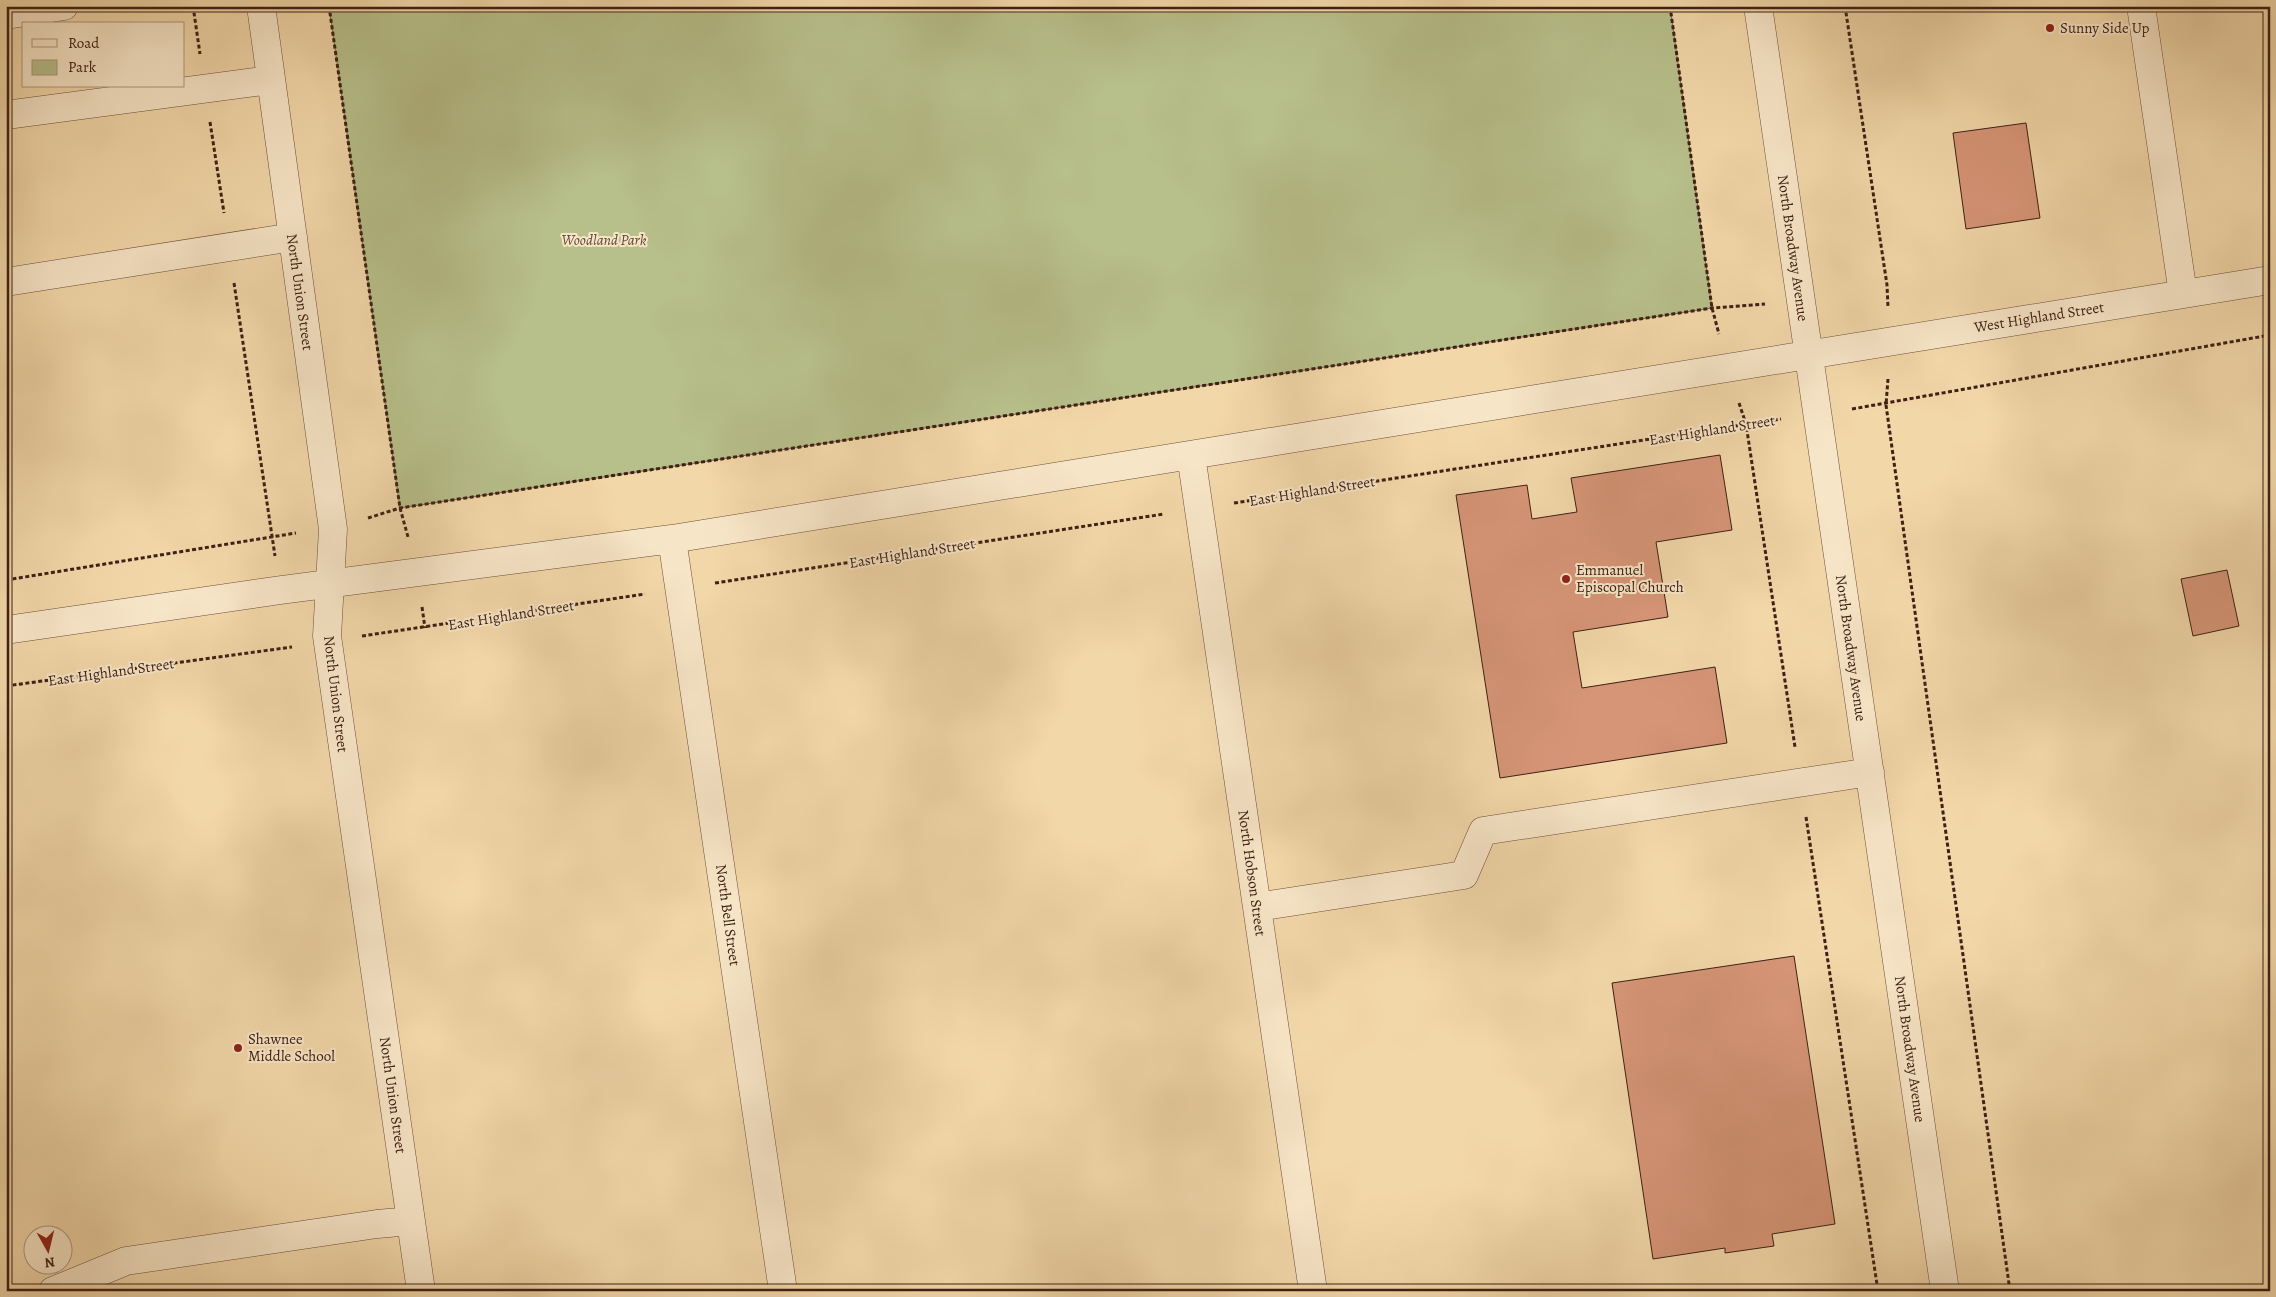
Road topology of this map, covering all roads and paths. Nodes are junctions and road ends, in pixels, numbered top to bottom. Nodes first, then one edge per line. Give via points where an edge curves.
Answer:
1 (64, 6) edge
2 (261, 6) edge
3 (329, 6) edge
4 (1670, 6) edge
5 (1758, 6) edge
6 (1845, 6) edge
7 (2141, 6) edge
8 (6, 16) edge
9 (271, 80) junction
10 (6, 115) edge
11 (293, 237) junction
12 (2270, 280) edge
13 (6, 282) edge
14 (2183, 294) junction
15 (1801, 302) junction
16 (1712, 308) junction
17 (2270, 335) edge
18 (1890, 341) junction
19 (1809, 354) junction
20 (1727, 367) junction
21 (1886, 404) junction
22 (1817, 414) junction
23 (1746, 424) junction
24 (1191, 455) junction
25 (400, 508) junction
26 (1199, 509) junction
27 (333, 529) junction
28 (672, 539) junction
29 (418, 573) junction
30 (6, 580) edge
31 (331, 584) junction
32 (679, 589) junction
33 (425, 628) junction
34 (6, 630) edge
35 (327, 636) junction
36 (6, 686) edge
37 (1870, 772) junction
38 (1800, 782) junction
39 (1257, 907) junction
40 (412, 1221) junction
41 (53, 1291) edge
42 (422, 1291) edge
43 (783, 1291) edge
44 (1313, 1291) edge
45 (1878, 1291) edge
46 (1945, 1291) edge
47 (2010, 1291) edge

1 - 8 street
2 - 9 street, North Union Street
3 - 25 path
4 - 16 path
5 - 15 street, North Broadway Avenue
6 - 18 path via 1887,284
7 - 14 street
9 - 10 street
9 - 11 street, North Union Street
11 - 13 street
11 - 27 street, North Union Street
12 - 14 street, West Highland Street
14 - 18 street, West Highland Street
15 - 16 path
15 - 19 street, North Broadway Avenue
16 - 20 path
16 - 25 path
17 - 21 path
18 - 19 street, West Highland Street
18 - 21 path
19 - 20 street
19 - 22 street, North Broadway Avenue
20 - 23 path
20 - 24 street
21 - 22 path
21 - 47 path
22 - 23 path, East Highland Street
22 - 37 street, North Broadway Avenue
23 - 26 path, East Highland Street
23 - 38 path
24 - 26 street, North Hobson Street
24 - 28 street
25 - 27 path
25 - 29 path
26 - 32 path, East Highland Street
26 - 39 street, North Hobson Street
27 - 30 path via 271,536
27 - 31 street, North Union Street
28 - 29 street
28 - 32 street, North Bell Street
29 - 31 street
29 - 33 path
31 - 34 street
31 - 35 street, North Union Street
32 - 33 path, East Highland Street
32 - 43 street, North Bell Street
33 - 35 path, East Highland Street via 370,636
35 - 36 path, East Highland Street via 294,646
35 - 40 street, North Union Street
37 - 38 street
37 - 46 street, North Broadway Avenue
38 - 39 street via 1483,831 1464,875
38 - 45 path
39 - 44 street, North Hobson Street
40 - 41 street via 126,1261
40 - 42 street, North Union Street

